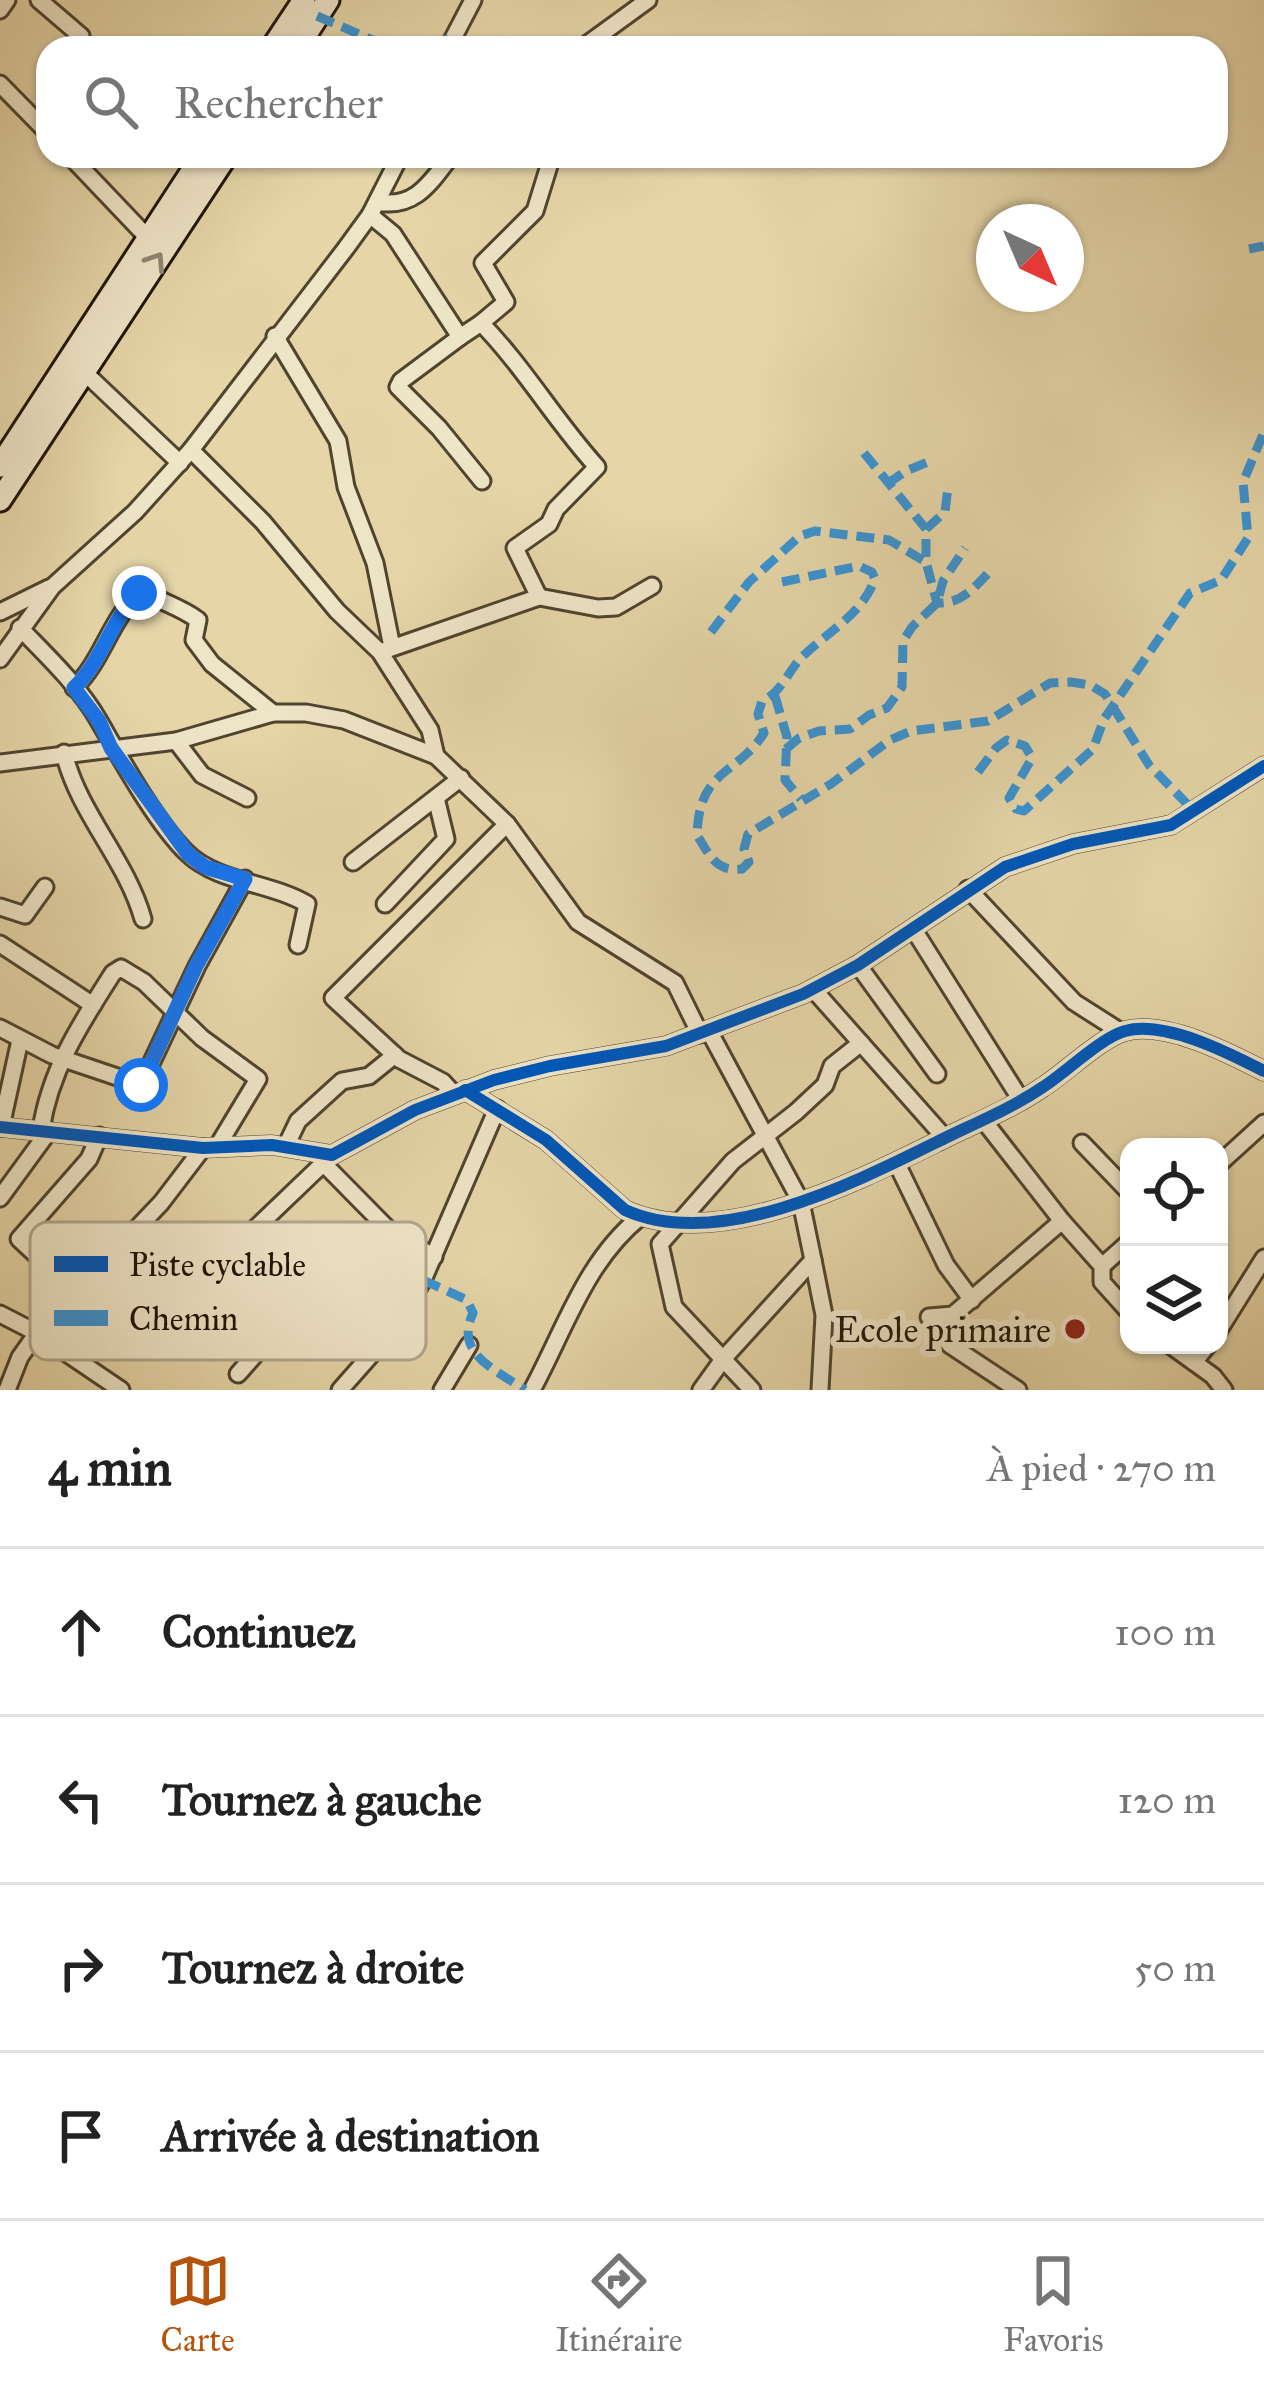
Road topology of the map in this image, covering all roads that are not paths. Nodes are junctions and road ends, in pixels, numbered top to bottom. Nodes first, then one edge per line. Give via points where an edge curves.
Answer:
1 (7, 0) edge
2 (39, 0) edge
3 (304, 0) edge
4 (328, 0) edge
5 (473, 0) edge
6 (636, 3) edge
7 (0, 10) edge
8 (81, 36) edge
9 (280, 36) edge
10 (304, 36) edge
11 (454, 36) edge
12 (596, 36) edge
13 (0, 84) edge
14 (36, 121) edge
15 (81, 168) edge
16 (194, 168) edge
17 (218, 168) edge
18 (394, 168) edge
19 (440, 168) edge
20 (548, 168) edge
21 (373, 209) junction
22 (148, 238) junction
23 (481, 323) junction
24 (275, 336) junction
25 (460, 337) junction
26 (84, 372) junction
27 (22, 449) junction
28 (186, 456) junction
29 (0, 466) edge
30 (482, 481) dead end
31 (0, 500) edge
32 (652, 586) dead end
33 (52, 587) junction
34 (539, 597) junction
35 (0, 612) edge
36 (20, 628) junction
37 (386, 649) junction
38 (0, 659) edge
39 (74, 688) junction
40 (273, 713) junction
41 (176, 741) junction
42 (111, 748) junction
43 (64, 753) junction
44 (436, 756) junction
45 (0, 763) edge
46 (1264, 766) edge
47 (460, 778) junction
48 (247, 798) dead end
49 (436, 798) junction
50 (507, 824) junction
51 (353, 862) dead end
52 (245, 879) junction
53 (45, 887) dead end
54 (968, 889) junction
55 (385, 904) dead end
56 (0, 907) edge
57 (143, 919) dead end
58 (914, 930) junction
59 (0, 944) edge
60 (298, 945) dead end
61 (858, 965) junction
62 (813, 989) junction
63 (92, 1005) junction
64 (173, 1012) junction
65 (0, 1028) edge
66 (1121, 1032) junction
67 (705, 1033) junction
68 (20, 1040) junction
69 (861, 1043) junction
70 (395, 1055) junction
71 (61, 1059) junction
72 (1264, 1071) edge
73 (937, 1074) dead end
74 (460, 1092) junction
75 (1021, 1100) junction
76 (497, 1109) junction
77 (984, 1120) junction
78 (1264, 1123) edge
79 (0, 1127) edge
80 (45, 1130) junction
81 (99, 1136) junction
82 (766, 1137) junction
83 (945, 1138) junction
84 (1082, 1143) dead end
85 (286, 1146) junction
86 (210, 1148) junction
87 (1228, 1156) edge
88 (327, 1159) junction
89 (897, 1164) junction
90 (1120, 1183) edge
91 (0, 1198) edge
92 (801, 1202) junction
93 (640, 1217) junction
94 (679, 1221) junction
95 (1062, 1221) junction
96 (34, 1222) edge
97 (143, 1222) edge
98 (261, 1222) edge
99 (382, 1222) edge
100 (30, 1226) edge
101 (1124, 1246) edge
102 (30, 1249) edge
103 (426, 1252) edge
104 (434, 1257) junction
105 (1264, 1258) edge
106 (813, 1260) junction
107 (1102, 1266) junction
108 (426, 1271) edge
109 (972, 1300) junction
110 (1120, 1302) edge
111 (0, 1314) edge
112 (952, 1315) junction
113 (1228, 1316) edge
114 (928, 1317) dead end
115 (30, 1329) edge
116 (30, 1343) edge
117 (469, 1346) dead end
118 (1183, 1354) edge
119 (1201, 1354) edge
120 (724, 1358) junction
121 (77, 1360) edge
122 (250, 1360) edge
123 (366, 1360) edge
124 (1195, 1362) junction
125 (238, 1374) dead end
126 (8, 1390) edge
127 (122, 1390) edge
128 (340, 1390) edge
129 (442, 1390) edge
130 (532, 1390) edge
131 (700, 1390) edge
132 (752, 1390) edge
133 (820, 1390) edge
134 (1018, 1390) edge
135 (1224, 1390) edge

1 - 7 street
2 - 8 street
3 - 9 street
4 - 10 street
5 - 11 street
6 - 12 street
13 - 14 street
15 - 22 street
16 - 22 street
26 -> 17 street
18 - 21 street
19 - 21 street via 416,196
20 - 23 street via 535,211 483,263 506,302
21 - 24 street
21 - 25 street
22 - 27 street
23 - 25 street
23 - 34 street via 597,467 544,528 515,548
24 - 28 street
24 - 37 street via 338,441 375,563
25 - 30 street via 398,387
26 - 27 street
26 - 28 street
27 - 29 street
27 - 31 street
28 - 33 street
28 - 37 street via 263,521 337,611
32 - 34 street via 616,607
33 - 35 street
33 - 36 street
34 - 37 street
36 - 38 street
36 - 39 street
37 - 44 street
39 - 40 street via 124,607 143,591 199,620 194,640 212,664
39 - 42 street
40 - 41 street
40 - 44 street via 344,720
41 - 42 street
41 - 48 street via 202,775
42 - 43 street
42 - 52 street via 188,854
43 - 45 street
43 - 57 street
44 - 47 street
46 - 54 street via 1171,825 1052,850
47 - 49 street
47 - 50 street
49 - 51 street
49 - 55 street via 446,839
50 - 67 street via 578,922 680,989
50 - 70 street via 334,994
52 - 60 street via 307,904
52 - 64 street
53 - 56 street via 25,915
54 - 58 street
54 - 66 street via 1074,1002
58 - 61 street
58 - 75 street
59 - 63 street
61 - 62 street
61 - 73 street
62 - 67 street
62 - 69 street
63 - 64 street via 121,968
63 - 71 street
64 - 71 street via 141,1085
64 - 86 street via 258,1079
65 - 68 street
66 - 72 street via 1210,1045
66 - 75 street
67 - 74 street
67 - 82 street
68 - 71 street
68 - 79 street
69 - 82 street
69 - 83 street
70 - 74 street
70 - 85 street via 369,1076 342,1081 298,1121
71 - 80 street
74 - 76 street
74 - 88 street
75 - 77 street
76 - 93 street
76 - 104 street
77 - 83 street
77 - 95 street
78 - 87 street
79 - 80 street
80 - 81 street
80 - 91 street
81 - 86 street
81 - 96 street
82 - 92 street
82 - 94 street
83 - 89 street
84 - 90 street
85 - 86 street
85 - 88 street
86 - 97 street
88 - 98 street
88 - 99 street
89 - 92 street
89 - 109 street
92 - 94 street via 733,1220
92 - 106 street
93 - 94 street
93 - 130 street via 590,1274
94 - 120 street via 660,1247 672,1301
95 - 107 street
95 - 109 street
100 - 102 street via 19,1239
101 - 107 street
103 - 104 street
104 - 108 street
105 - 113 street
106 - 120 street
106 - 133 street via 824,1315
107 - 110 street via 1102,1282
109 - 112 street
111 - 115 street
112 - 114 street
112 - 134 street via 950,1345
116 - 126 street
117 - 129 street
118 - 124 street
119 - 124 street
120 - 131 street
120 - 132 street
121 - 127 street
122 - 125 street
123 - 128 street
124 - 135 street

